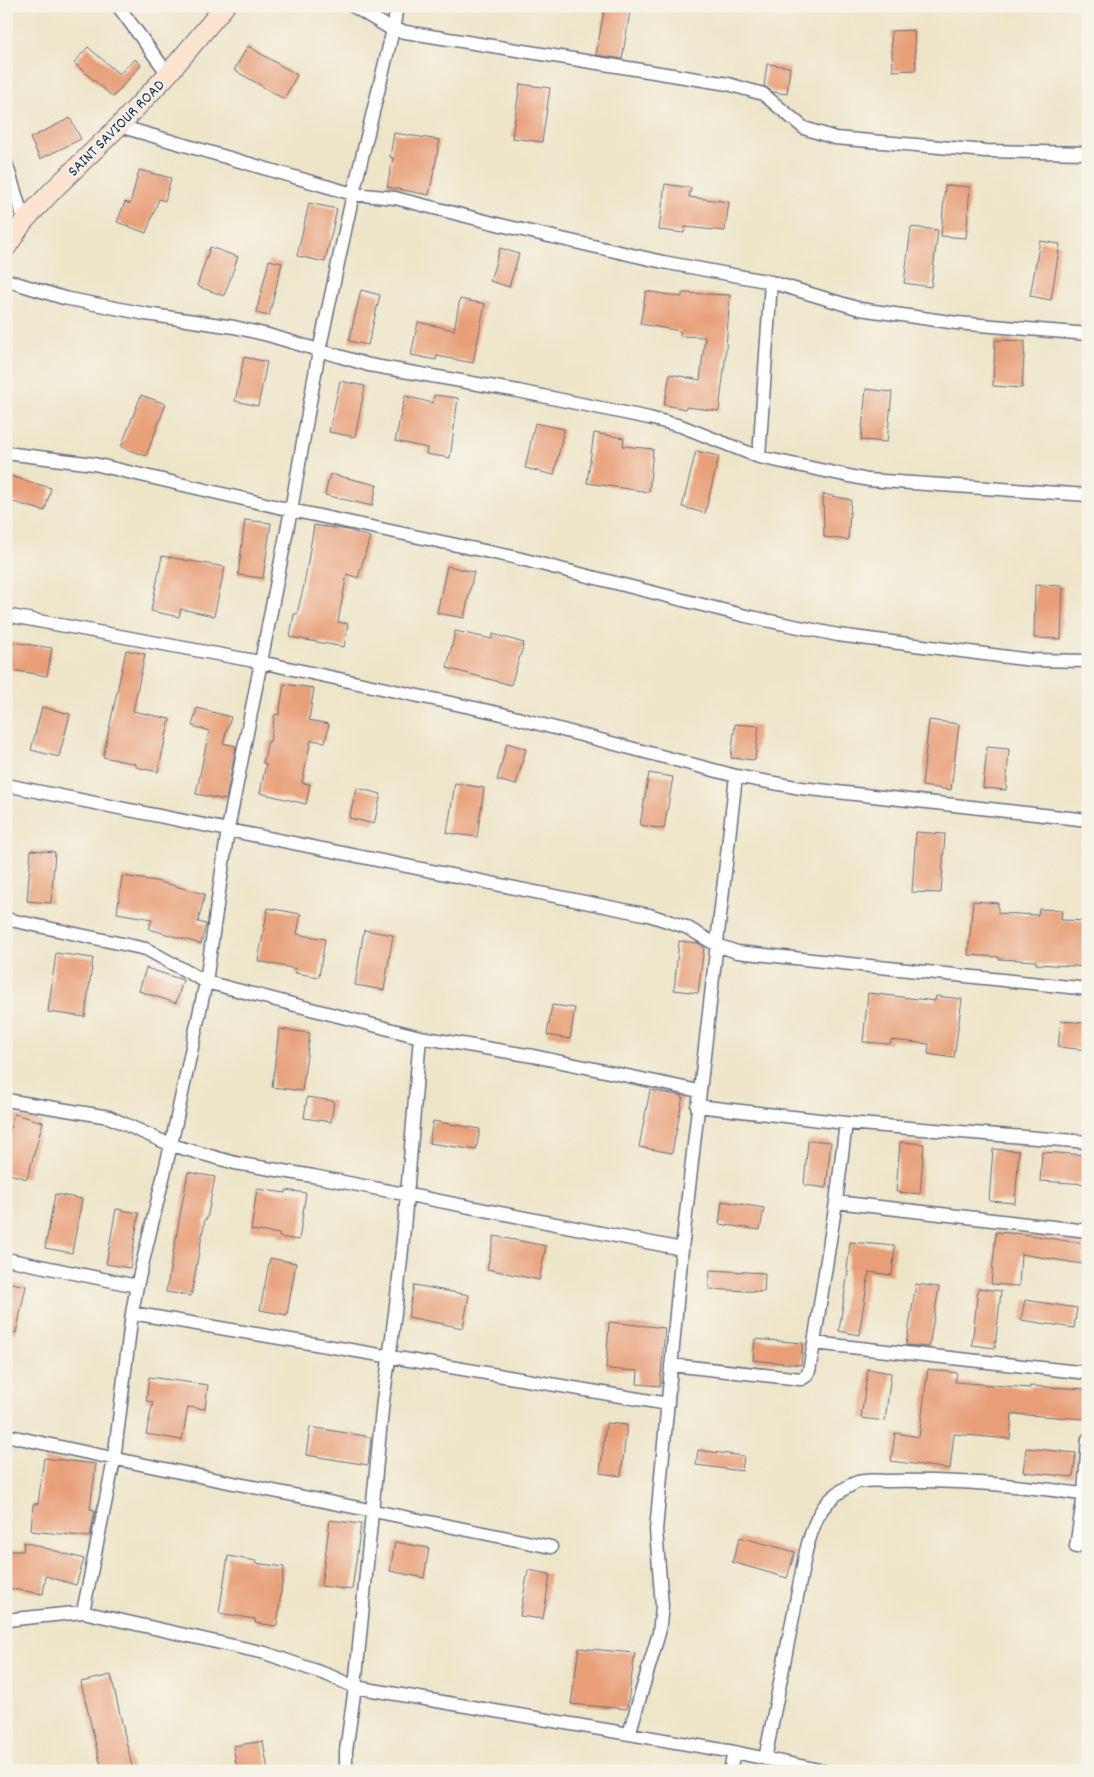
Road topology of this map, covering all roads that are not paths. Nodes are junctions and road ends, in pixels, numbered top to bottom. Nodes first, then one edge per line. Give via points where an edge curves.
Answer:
1 (118, 6) edge
2 (225, 6) edge
3 (353, 6) edge
4 (397, 6) edge
5 (393, 30) junction
6 (168, 74) junction
7 (119, 126) junction
8 (1088, 153) edge
9 (6, 163) edge
10 (353, 194) junction
11 (24, 221) junction
12 (6, 248) edge
13 (6, 280) edge
14 (771, 282) junction
15 (1088, 334) edge
16 (319, 352) junction
17 (6, 452) edge
18 (760, 457) junction
19 (1088, 496) edge
20 (291, 510) junction
21 (6, 615) edge
22 (1088, 661) edge
23 (260, 662) junction
24 (736, 776) junction
25 (6, 785) edge
26 (1088, 820) edge
27 (228, 829) junction
28 (6, 919) edge
29 (717, 945) junction
30 (206, 982) junction
31 (1088, 989) edge
32 (420, 1037) junction
33 (699, 1091) junction
34 (6, 1100) edge
35 (697, 1106) junction
36 (846, 1123) junction
37 (1088, 1142) edge
38 (171, 1145) junction
39 (407, 1195) junction
40 (836, 1202) junction
41 (1088, 1231) edge
42 (682, 1249) junction
43 (6, 1259) edge
44 (137, 1286) junction
45 (132, 1313) junction
46 (814, 1343) junction
47 (390, 1357) junction
48 (671, 1365) junction
49 (1088, 1373) edge
50 (668, 1404) junction
51 (6, 1436) edge
52 (1088, 1438) edge
53 (114, 1460) junction
54 (1086, 1494) edge
55 (372, 1510) junction
56 (551, 1547) dead end
57 (1076, 1547) dead end
58 (83, 1612) junction
59 (6, 1620) edge
60 (355, 1687) junction
61 (630, 1734) junction
62 (734, 1752) junction
63 (765, 1758) junction
64 (346, 1771) edge
65 (730, 1771) edge
66 (824, 1771) edge

1 - 6 street
2 - 6 street, SAINT SAVIOUR ROAD
3 - 5 street
4 - 5 street
5 - 8 street via 728,84 763,94 804,128 835,138 986,151
5 - 10 street
6 - 7 street, SAINT SAVIOUR ROAD
7 - 10 street
7 - 11 street, SAINT SAVIOUR ROAD
9 - 11 street
10 - 14 street via 395,198 663,262
10 - 16 street
11 - 12 street, SAINT SAVIOUR ROAD
13 - 16 street via 64,298 234,326
14 - 15 street via 860,310
14 - 18 street
16 - 18 street via 369,365 657,420
16 - 20 street
17 - 20 street via 94,464
18 - 19 street via 868,480
20 - 22 street via 513,557 838,636 1031,660
20 - 23 street
21 - 23 street
23 - 24 street via 498,713
23 - 27 street
24 - 26 street via 801,788
24 - 29 street
25 - 27 street
27 - 29 street via 649,915 686,927
27 - 30 street
28 - 30 street via 146,949
29 - 31 street via 737,952
29 - 33 street
30 - 32 street
30 - 38 street
32 - 33 street via 533,1056
32 - 39 street
33 - 35 street
34 - 38 street via 109,1117
35 - 36 street
35 - 42 street
36 - 37 street
36 - 40 street
38 - 39 street via 235,1163
38 - 44 street
39 - 42 street
39 - 47 street
40 - 41 street
40 - 46 street
42 - 48 street
43 - 44 street
44 - 45 street
45 - 47 street
45 - 53 street
46 - 48 street via 809,1372 802,1379
46 - 49 street
47 - 50 street
47 - 55 street
48 - 50 street
50 - 61 street via 656,1530 662,1606 659,1633
51 - 53 street
52 - 54 street
53 - 55 street
53 - 58 street
54 - 57 street
54 - 63 street via 924,1480 858,1482 827,1501 813,1525 806,1551
55 - 56 street
55 - 60 street
58 - 59 street
58 - 60 street via 265,1653
60 - 61 street
60 - 64 street
61 - 62 street
62 - 63 street
62 - 65 street
63 - 66 street

